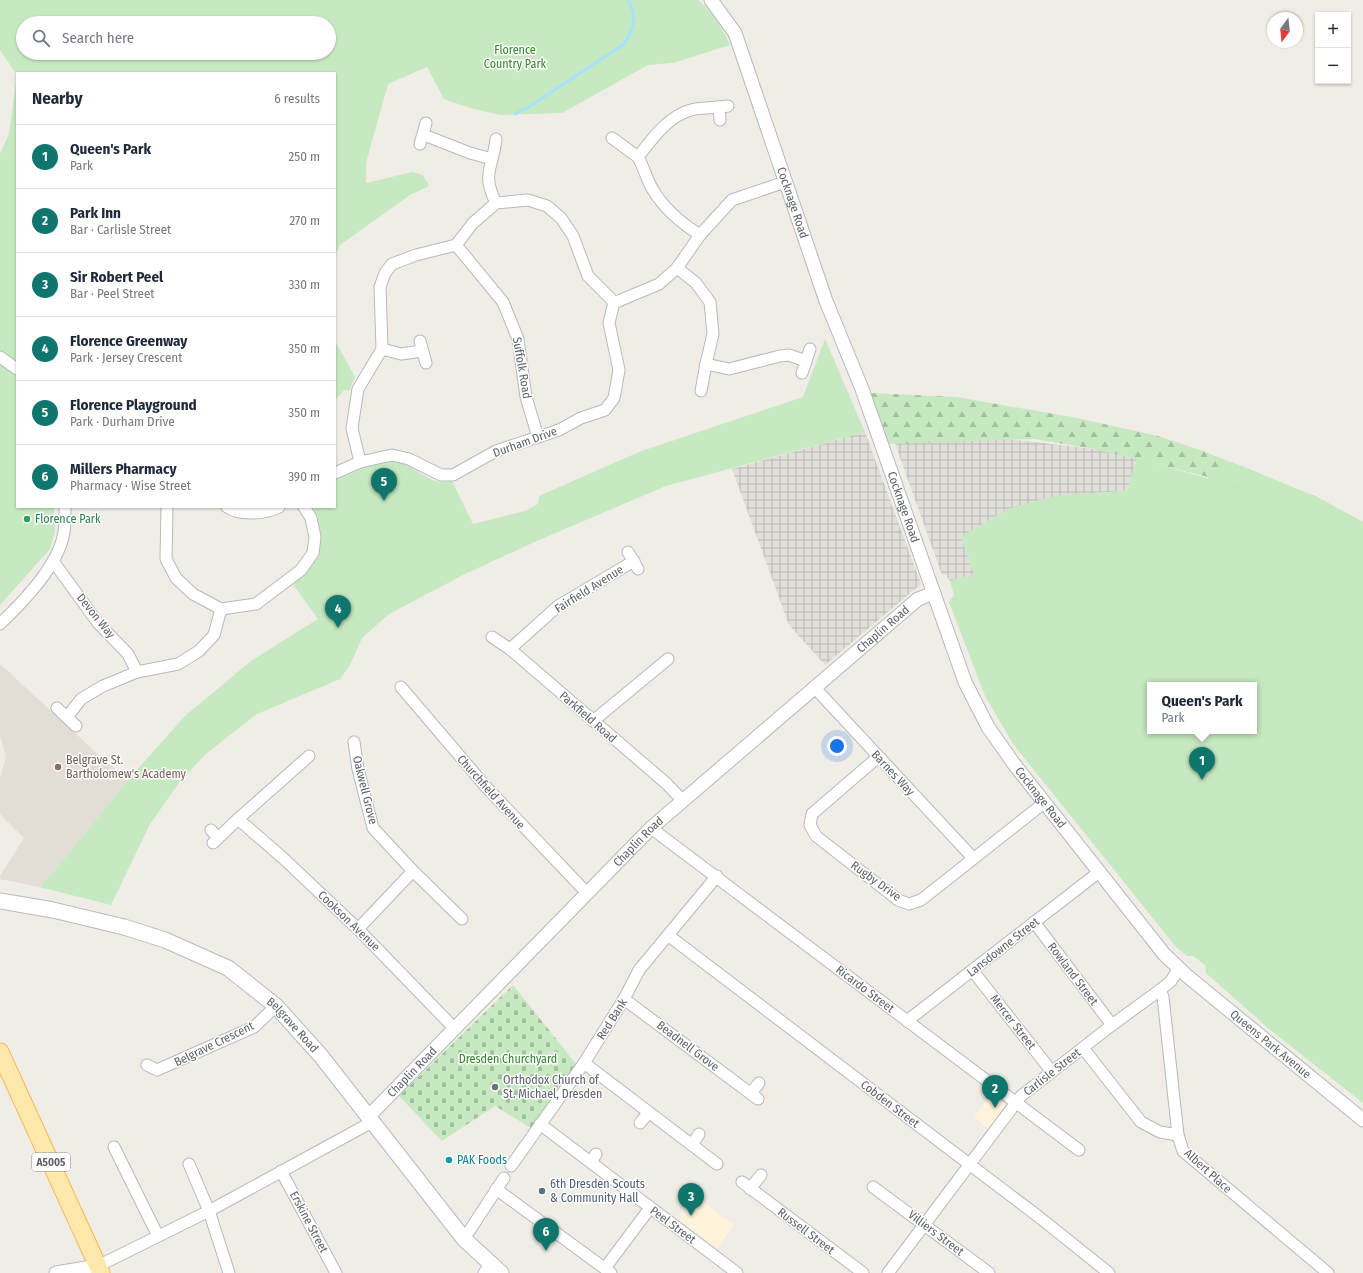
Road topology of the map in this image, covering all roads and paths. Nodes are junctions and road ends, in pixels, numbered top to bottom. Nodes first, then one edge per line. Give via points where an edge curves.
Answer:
1 (711, 0) edge
2 (720, 120) dead end
3 (426, 123) dead end
4 (612, 138) dead end
5 (496, 139) dead end
6 (638, 157) junction
7 (492, 159) junction
8 (785, 182) junction
9 (496, 203) junction
10 (700, 235) junction
11 (456, 245) junction
12 (678, 268) junction
13 (618, 301) junction
14 (382, 349) junction
15 (810, 349) dead end
16 (0, 357) edge
17 (806, 361) junction
18 (426, 363) dead end
19 (706, 364) junction
20 (16, 368) edge
21 (802, 373) dead end
22 (701, 391) dead end
23 (538, 437) junction
24 (360, 462) junction
25 (336, 473) edge
26 (65, 508) edge
27 (167, 508) edge
28 (231, 508) edge
29 (277, 508) edge
30 (305, 508) edge
31 (53, 561) junction
32 (633, 561) dead end
33 (934, 593) junction
34 (221, 609) junction
35 (0, 624) edge
36 (492, 637) dead end
37 (510, 649) junction
38 (668, 659) dead end
39 (137, 672) junction
40 (401, 687) dead end
41 (814, 687) junction
42 (57, 708) dead end
43 (68, 716) junction
44 (593, 722) junction
45 (76, 726) dead end
46 (354, 742) dead end
47 (309, 756) dead end
48 (878, 757) junction
49 (682, 800) junction
50 (1044, 803) junction
51 (238, 818) junction
52 (651, 828) junction
53 (214, 837) dead end
54 (973, 858) junction
55 (413, 872) junction
56 (1098, 872) junction
57 (717, 876) junction
58 (586, 892) junction
59 (0, 901) edge
60 (462, 919) dead end
61 (1034, 922) junction
62 (358, 929) junction
63 (669, 936) junction
64 (1179, 968) junction
65 (973, 971) junction
66 (1160, 990) junction
67 (624, 999) junction
68 (276, 1006) junction
69 (908, 1022) junction
70 (1112, 1025) junction
71 (455, 1028) junction
72 (1083, 1048) junction
73 (1, 1057) edge
74 (584, 1063) junction
75 (147, 1065) dead end
76 (1052, 1072) junction
77 (759, 1082) dead end
78 (1016, 1103) junction
79 (648, 1113) junction
80 (370, 1119) junction
81 (1363, 1120) edge
82 (640, 1123) dead end
83 (540, 1124) junction
84 (699, 1134) dead end
85 (1178, 1135) junction
86 (692, 1145) junction
87 (114, 1146) dead end
88 (1079, 1150) dead end
89 (189, 1164) dead end
90 (717, 1164) dead end
91 (970, 1165) junction
92 (511, 1166) dead end
93 (281, 1171) junction
94 (761, 1176) dead end
95 (504, 1178) dead end
96 (873, 1187) dead end
97 (496, 1189) junction
98 (650, 1208) junction
99 (209, 1211) junction
100 (925, 1225) junction
101 (158, 1236) junction
102 (464, 1239) junction
103 (100, 1269) edge
104 (492, 1270) edge
105 (608, 1271) edge
106 (56, 1273) edge
107 (230, 1273) edge
108 (336, 1273) edge
109 (737, 1273) edge
110 (863, 1273) edge
111 (888, 1273) edge
112 (989, 1273) edge
113 (1109, 1273) edge
114 (1328, 1273) edge

1 - 8 street, Cocknage Road via 735,33
2 - 6 street via 723,107 692,110 677,115
3 - 7 street via 422,140
4 - 6 street
5 - 7 street
6 - 10 street via 653,190 669,212
7 - 9 street via 487,175 489,190
8 - 10 street via 732,200
8 - 33 street, Cocknage Road via 826,301 878,433
9 - 11 street via 473,223
9 - 13 street via 528,200 547,206 562,218 588,276
10 - 12 street
11 - 14 street via 392,264 385,273 380,287
11 - 23 street, Suffolk Road via 502,302 518,339 526,396
12 - 13 street via 659,284
12 - 19 street via 696,283 710,302 713,334
13 - 23 street, Durham Drive via 609,324 619,370 614,398 605,410
14 - 18 street via 401,354 421,346
14 - 24 street via 358,389 352,428
15 - 17 street
16 - 20 street
17 - 19 street via 789,355 780,356 729,370
17 - 21 street
19 - 22 street
23 - 24 street, Durham Drive via 496,451 454,475 441,475 409,459 392,455
24 - 25 street, Durham Drive
26 - 31 street via 64,532
27 - 34 street via 166,559 176,578 193,594
28 - 29 street via 250,513
30 - 34 street via 315,537 313,554 300,570 256,604
31 - 35 street via 42,578
31 - 39 street, Devon Way via 98,623 128,654
32 - 37 street, Fairfield Avenue via 558,606
33 - 41 street, Chaplin Road via 918,599
33 - 50 street, Cocknage Road via 965,682 988,727
34 - 39 street via 214,635 199,651 178,664
36 - 37 street, Parkfield Road
37 - 44 street, Parkfield Road
38 - 44 street
39 - 43 street via 103,686 81,700
40 - 58 street, Churchfield Avenue via 486,788
41 - 48 street, Barnes Way
41 - 49 street, Chaplin Road
42 - 43 street
43 - 45 street
44 - 49 street, Parkfield Road via 667,784
46 - 55 street, Oakwell Grove via 358,770 373,828
47 - 51 street
48 - 54 street, Barnes Way
48 - 54 street, Rugby Drive via 812,814 810,825 816,836 898,900 909,904 921,900
49 - 52 street, Chaplin Road
50 - 54 street, Rugby Drive
50 - 56 street, Cocknage Road
51 - 53 street
51 - 62 street, Cookson Avenue
52 - 57 street, Ricardo Street
52 - 58 street, Chaplin Road
55 - 60 street, Oakwell Grove
55 - 62 street
56 - 61 street, Lansdowne Street
56 - 64 street, Cocknage Road via 1164,954
57 - 63 street, Red Bank
57 - 69 street, Ricardo Street
58 - 71 street, Chaplin Road
59 - 68 main road, Belgrave Road via 124,927 165,940 228,968
61 - 65 street, Lansdowne Street
61 - 70 street, Rowland Street
62 - 71 street, Cookson Avenue
63 - 67 street, Red Bank via 639,970
63 - 91 street, Cobden Street
64 - 66 street, Carlisle Street via 1171,981
64 - 81 street, Queens Park Avenue
65 - 69 street, Lansdowne Street
65 - 76 street, Mercer Street
66 - 70 street, Carlisle Street
66 - 85 street via 1163,997
67 - 74 street, Red Bank
67 - 77 street, Beadnell Grove via 754,1096
68 - 75 street, Belgrave Crescent via 254,1027 192,1056 157,1070
68 - 80 main road, Belgrave Road via 321,1056
69 - 78 street, Ricardo Street
70 - 72 street, Carlisle Street
71 - 80 street, Chaplin Road
72 - 76 street, Carlisle Street
72 - 85 street, Albert Place via 1141,1122 1160,1132
73 - 103 main road, A5005
74 - 79 street
74 - 83 street, Red Bank
76 - 78 street, Carlisle Street via 1021,1096
78 - 88 street, Ricardo Street
78 - 91 street, Carlisle Street
79 - 82 street
79 - 86 street
80 - 93 street, Chaplin Road
80 - 102 main road, Belgrave Road
83 - 92 street, Red Bank
83 - 98 street, Peel Street via 594,1158
84 - 86 street
85 - 114 street, Albert Place via 1183,1151
86 - 90 street
87 - 101 street
89 - 99 street
91 - 100 street, Carlisle Street
91 - 113 street, Cobden Street
93 - 99 street, Chaplin Road
93 - 108 street, Erskine Street
94 - 110 street, Russell Street via 746,1186
95 - 97 street
96 - 100 street, Villiers Street via 886,1190
97 - 102 street
97 - 105 street
98 - 105 street
98 - 109 street, Peel Street
99 - 101 street, Chaplin Road
99 - 107 street
100 - 111 street, Carlisle Street
100 - 112 street, Villiers Street
101 - 103 street, Chaplin Road
102 - 104 main road, Belgrave Road
103 - 106 street, Chaplin Road

